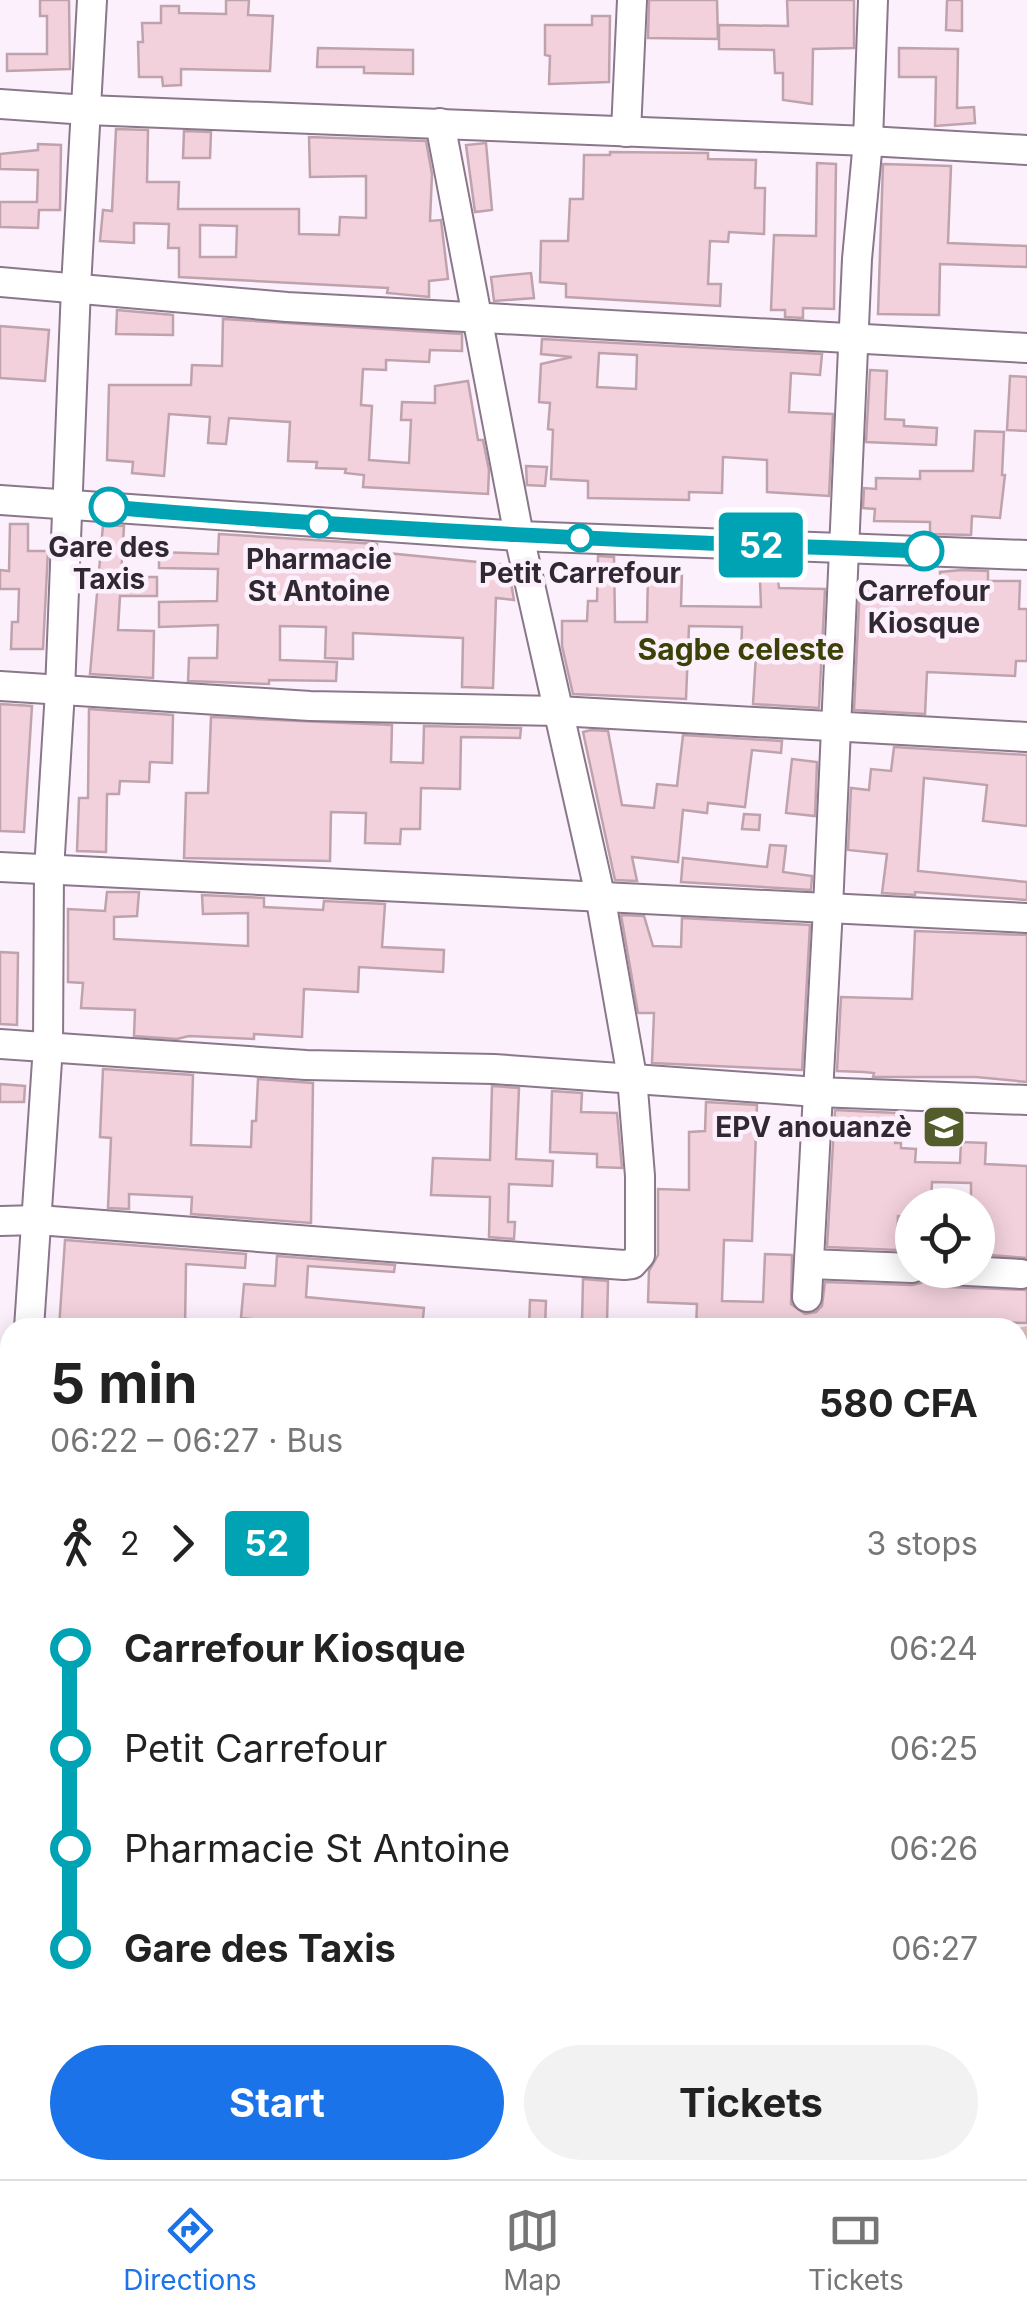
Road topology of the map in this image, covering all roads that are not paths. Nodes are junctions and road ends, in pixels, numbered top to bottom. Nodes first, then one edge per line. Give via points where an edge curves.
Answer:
1 (92, 0) edge
2 (632, 0) edge
3 (873, 0) edge
4 (0, 104) edge
5 (86, 110) junction
6 (440, 123) junction
7 (626, 132) junction
8 (868, 140) junction
9 (1027, 150) edge
10 (0, 282) edge
11 (76, 288) junction
12 (478, 316) junction
13 (853, 338) junction
14 (1027, 348) edge
15 (0, 500) edge
16 (70, 504) junction
17 (518, 536) junction
18 (844, 548) junction
19 (1027, 555) edge
20 (0, 686) edge
21 (60, 691) junction
22 (558, 711) junction
23 (836, 727) junction
24 (1027, 738) edge
25 (0, 868) edge
26 (49, 870) junction
27 (600, 896) junction
28 (828, 908) junction
29 (1027, 918) edge
30 (0, 1044) edge
31 (48, 1046) junction
32 (632, 1078) junction
33 (817, 1092) junction
34 (1027, 1100) edge
35 (38, 1220) junction
36 (0, 1221) edge
37 (809, 1264) junction
38 (895, 1267) edge
39 (995, 1272) edge
40 (1022, 1274) dead end
41 (807, 1298) dead end
42 (30, 1318) edge

1 - 5 street
2 - 7 street
3 - 8 street
4 - 5 street
5 - 6 street
5 - 11 street
6 - 7 street
6 - 12 street
7 - 8 street
8 - 9 street
8 - 13 street
10 - 11 street
11 - 12 street
11 - 16 street
12 - 13 street
12 - 17 street
13 - 14 street
13 - 18 street
15 - 16 street
16 - 17 street
16 - 21 street
17 - 18 street
17 - 22 street
18 - 19 street
18 - 23 street
20 - 21 street
21 - 22 street
21 - 26 street
22 - 23 street
22 - 27 street
23 - 24 street
23 - 28 street
25 - 26 street
26 - 27 street
26 - 31 street
27 - 28 street
27 - 32 street
28 - 29 street
28 - 33 street
30 - 31 street
31 - 32 street
31 - 35 street
32 - 33 street
32 - 35 street via 640,1256 632,1264
33 - 34 street
33 - 37 street
35 - 36 street
35 - 42 street
37 - 38 street
37 - 41 street
39 - 40 street

